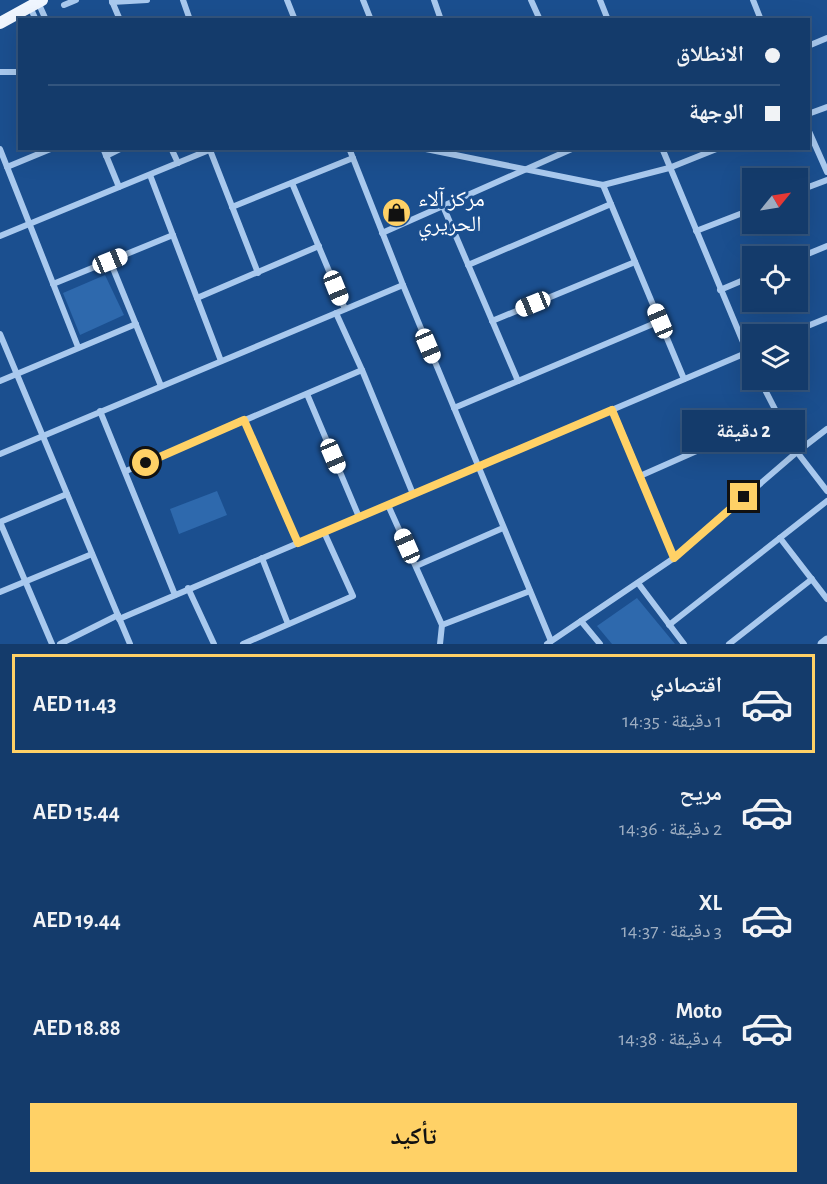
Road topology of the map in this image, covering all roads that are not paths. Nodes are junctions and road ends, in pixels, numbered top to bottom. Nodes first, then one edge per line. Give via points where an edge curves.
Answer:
1 (76, 0) edge
2 (147, 0) edge
3 (183, 0) edge
4 (287, 0) edge
5 (363, 0) edge
6 (434, 0) edge
7 (531, 0) edge
8 (600, 0) edge
9 (753, 0) edge
10 (112, 1) edge
11 (36, 3) edge
12 (64, 5) dead end
13 (45, 18) edge
14 (119, 18) edge
15 (189, 18) edge
16 (294, 18) edge
17 (369, 18) edge
18 (440, 18) edge
19 (539, 18) edge
20 (607, 18) edge
21 (759, 18) edge
22 (0, 23) edge
23 (827, 38) edge
24 (810, 45) edge
25 (0, 72) edge
26 (18, 72) edge
27 (827, 107) edge
28 (810, 113) edge
29 (810, 134) edge
30 (0, 149) edge
31 (48, 150) edge
32 (104, 150) edge
33 (118, 150) edge
34 (172, 150) edge
35 (210, 150) edge
36 (212, 150) edge
37 (350, 150) edge
38 (427, 150) edge
39 (569, 150) edge
40 (663, 150) edge
41 (714, 150) edge
42 (106, 156) junction
43 (353, 158) junction
44 (178, 163) junction
45 (7, 167) junction
46 (669, 168) junction
47 (525, 169) junction
48 (827, 172) edge
49 (150, 175) junction
50 (827, 180) edge
51 (292, 183) junction
52 (603, 185) junction
53 (119, 187) junction
54 (808, 187) edge
55 (611, 204) junction
56 (443, 206) junction
57 (232, 207) junction
58 (742, 213) edge
59 (30, 224) junction
60 (696, 231) junction
61 (382, 233) junction
62 (173, 235) junction
63 (0, 236) edge
64 (319, 246) junction
65 (827, 246) edge
66 (808, 254) edge
67 (110, 261) junction
68 (635, 262) junction
69 (468, 265) junction
70 (258, 273) junction
71 (742, 281) edge
72 (53, 284) junction
73 (403, 285) junction
74 (720, 290) junction
75 (197, 298) junction
76 (345, 309) junction
77 (336, 313) junction
78 (827, 318) edge
79 (492, 321) junction
80 (660, 321) junction
81 (136, 324) junction
82 (808, 326) edge
83 (0, 334) edge
84 (742, 335) edge
85 (78, 348) junction
86 (742, 354) edge
87 (221, 361) junction
88 (362, 370) junction
89 (17, 375) junction
90 (684, 379) junction
91 (0, 381) edge
92 (518, 381) junction
93 (161, 386) junction
94 (765, 390) edge
95 (307, 394) junction
96 (454, 408) junction
97 (612, 410) junction
98 (100, 411) junction
99 (778, 415) junction
100 (244, 420) junction
101 (827, 429) edge
102 (43, 436) junction
103 (797, 452) junction
104 (0, 454) edge
105 (478, 466) junction
106 (126, 471) junction
107 (640, 476) junction
108 (827, 491) edge
109 (67, 494) junction
110 (413, 495) junction
111 (827, 501) edge
112 (388, 505) junction
113 (359, 517) junction
114 (0, 522) edge
115 (503, 528) junction
116 (324, 532) junction
117 (780, 538) junction
118 (298, 543) junction
119 (92, 554) junction
120 (262, 558) junction
121 (674, 558) junction
122 (416, 566) junction
123 (812, 579) junction
124 (25, 582) junction
125 (638, 583) junction
126 (188, 588) junction
127 (530, 591) junction
128 (0, 592) edge
129 (175, 595) junction
130 (827, 599) edge
131 (119, 617) junction
132 (581, 621) junction
133 (288, 624) junction
134 (442, 625) junction
135 (669, 625) junction
136 (827, 640) edge
137 (549, 643) edge
138 (52, 644) edge
139 (60, 644) edge
140 (130, 644) edge
141 (214, 644) edge
142 (243, 644) edge
143 (440, 644) edge
144 (600, 644) edge
145 (684, 644) edge
146 (729, 644) edge
147 (822, 644) edge

1 - 12 street
2 - 10 street
3 - 15 street
4 - 16 street
5 - 17 street
6 - 18 street
7 - 19 street
8 - 20 street
9 - 21 street
10 - 14 street
11 - 13 street
11 - 22 main road
23 - 24 street
25 - 26 street
27 - 28 street
29 - 48 street
30 - 45 street
31 - 45 street
32 - 42 street
33 - 42 street
34 - 44 street
35 - 44 street
36 - 57 street
37 - 43 street
38 - 47 street
39 - 47 street
40 - 46 street
41 - 46 street
42 - 53 street
43 - 51 street
43 - 61 street
44 - 49 street
45 - 59 street
46 - 52 street
46 - 60 street
47 - 52 street
47 - 56 street
49 - 53 street
49 - 62 street
50 - 54 street
51 - 57 street
51 - 64 street
52 - 55 street
53 - 59 street
55 - 68 street
55 - 69 street
56 - 61 street
56 - 69 street
57 - 70 street
58 - 60 street
59 - 63 street
59 - 72 street
60 - 74 street
61 - 73 street
62 - 67 street
62 - 75 street
64 - 70 street
64 - 76 street
65 - 66 street
67 - 72 street
67 - 81 street
68 - 79 street
68 - 80 street
69 - 79 street
70 - 75 street
71 - 74 street
72 - 85 street
73 - 76 street
73 - 96 street
74 - 84 street
75 - 87 street
76 - 77 street
77 - 87 street
77 - 88 street
78 - 82 street
79 - 92 street
80 - 90 street
80 - 92 street
81 - 85 street
81 - 93 street
83 - 89 street
85 - 89 street
86 - 90 street
87 - 93 street
88 - 95 street
88 - 110 street
89 - 91 street
89 - 102 street
90 - 97 street
92 - 96 street
93 - 98 street
94 - 99 street
95 - 100 street
95 - 113 street
96 - 105 street
97 - 105 street
97 - 107 street
98 - 102 street
98 - 106 street
99 - 103 street
99 - 107 street
100 - 106 street
100 - 118 street
101 - 103 street
102 - 104 street
102 - 109 street
103 - 108 street
103 - 121 street
105 - 110 street
105 - 115 street
106 - 129 street
107 - 121 street
109 - 114 street
109 - 119 street
110 - 112 street
111 - 117 street
112 - 113 street
112 - 122 street
113 - 116 street
114 - 124 street
115 - 122 street
115 - 127 street
116 - 118 street
116 - 133 street via 352,596
117 - 123 street
117 - 135 street
118 - 120 street
119 - 124 street
119 - 131 street
120 - 126 street
120 - 133 street
121 - 125 street
122 - 134 street
123 - 130 street
123 - 146 street
124 - 128 street
124 - 138 street
125 - 132 street
125 - 135 street
126 - 129 street
126 - 141 street
127 - 134 street
127 - 137 street
129 - 131 street
131 - 139 street
131 - 140 street
132 - 137 street
132 - 144 street
133 - 142 street
134 - 143 street
135 - 145 street
136 - 147 street

